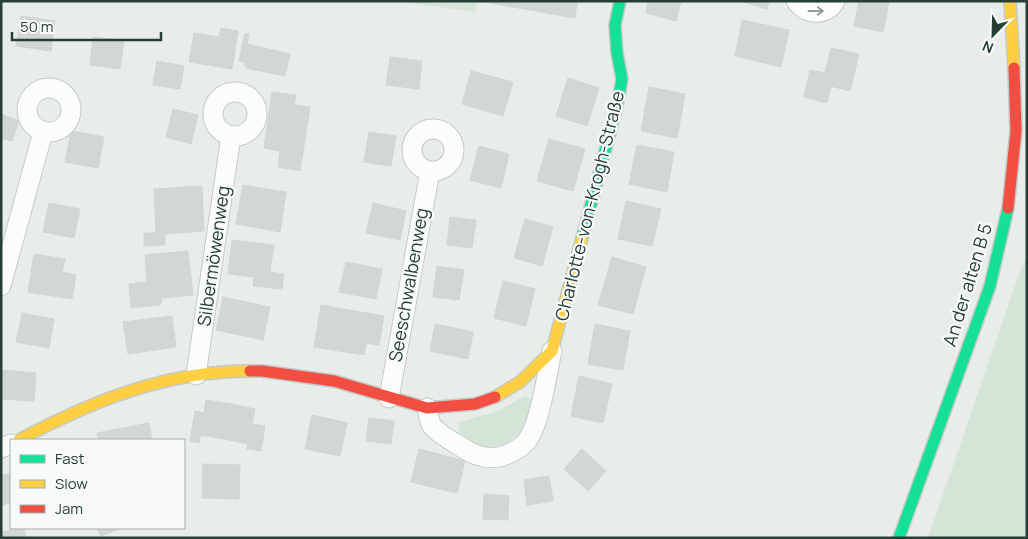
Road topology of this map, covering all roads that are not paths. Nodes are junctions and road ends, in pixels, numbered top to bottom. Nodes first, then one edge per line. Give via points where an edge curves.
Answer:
1 (620, 1) edge
2 (796, 1) edge
3 (835, 1) edge
4 (1010, 1) edge
5 (43, 132) dead end
6 (232, 136) dead end
7 (430, 171) dead end
8 (1, 286) edge
9 (552, 351) junction
10 (196, 375) junction
11 (389, 398) junction
12 (427, 408) junction
13 (21, 439) edge
14 (899, 538) edge

1 - 9 street, Charlotte-von-Krogh-Straße via 615,25 622,79 618,106
2 -> 3 street via 813,13 827,10
4 - 14 street, An der alten B 5 via 1016,131 1003,236 990,286
5 - 8 street
6 - 10 street, Silbermöwenweg
7 - 11 street, Seeschwalbenweg
9 - 12 street via 520,382 498,396 475,404
9 - 12 street, Charlotte-von-Krogh-Straße via 531,434 516,450 495,458 472,454 431,425
10 - 11 street via 262,371 334,381
10 - 13 street via 138,388 98,402
11 - 12 street

